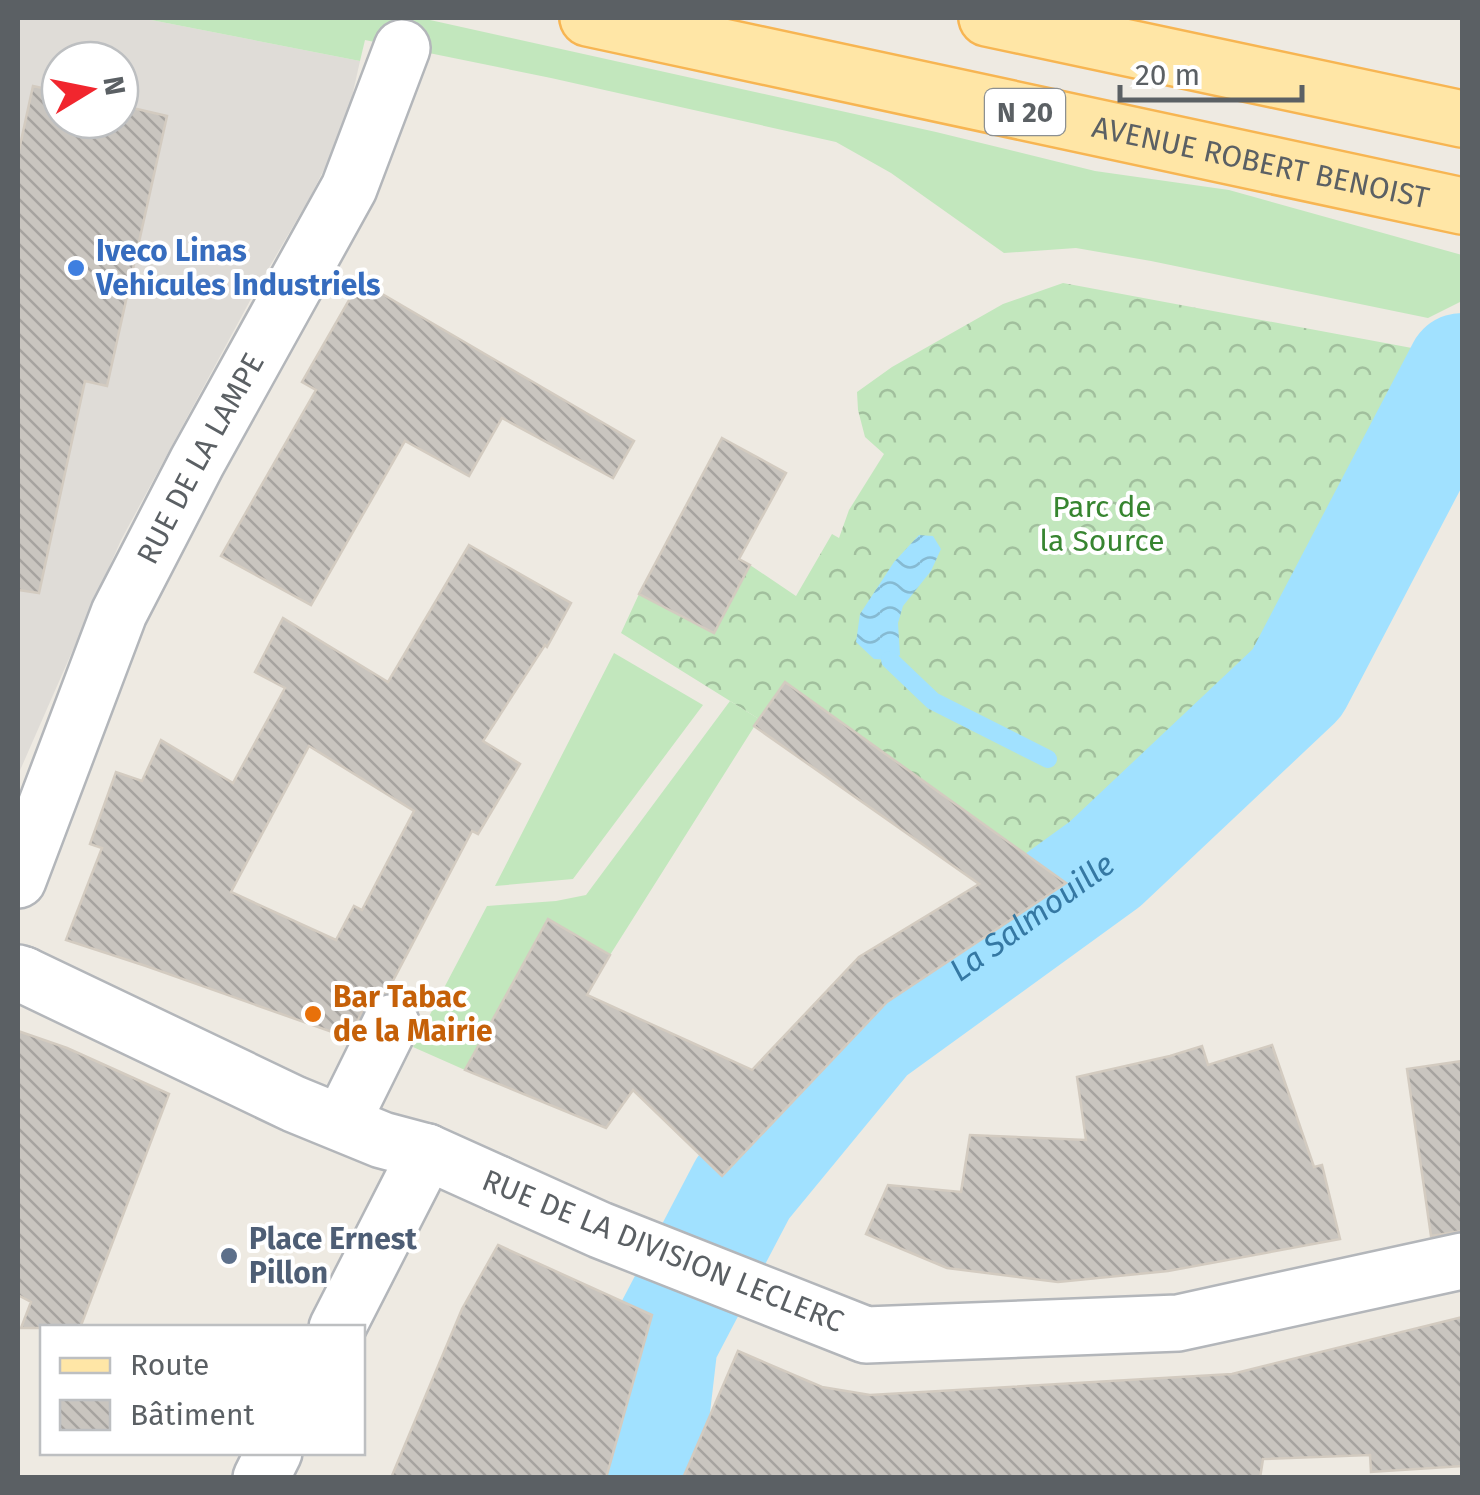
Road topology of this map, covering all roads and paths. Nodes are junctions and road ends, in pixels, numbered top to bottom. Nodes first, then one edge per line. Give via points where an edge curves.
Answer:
1 (588, 18) edge
2 (988, 18) edge
3 (402, 48) dead end
4 (1462, 119) edge
5 (1462, 206) edge
6 (18, 880) edge
7 (21, 974) edge
8 (391, 1023) dead end
9 (342, 1122) junction
10 (426, 1152) junction
11 (1462, 1261) edge
12 (340, 1325) edge
13 (272, 1455) edge
14 (261, 1478) edge

1 - 5 main road, AVENUE ROBERT BENOIST / N 20
2 - 4 main road
3 - 6 street, RUE DE LA LAMPE via 350,188 118,613
7 - 9 street, RUE DE LA DIVISION LECLERC
8 - 9 street
9 - 10 street, RUE DE LA DIVISION LECLERC
10 - 11 street, RUE DE LA DIVISION LECLERC via 600,1230 866,1334 1178,1323
10 - 12 street
13 - 14 street

